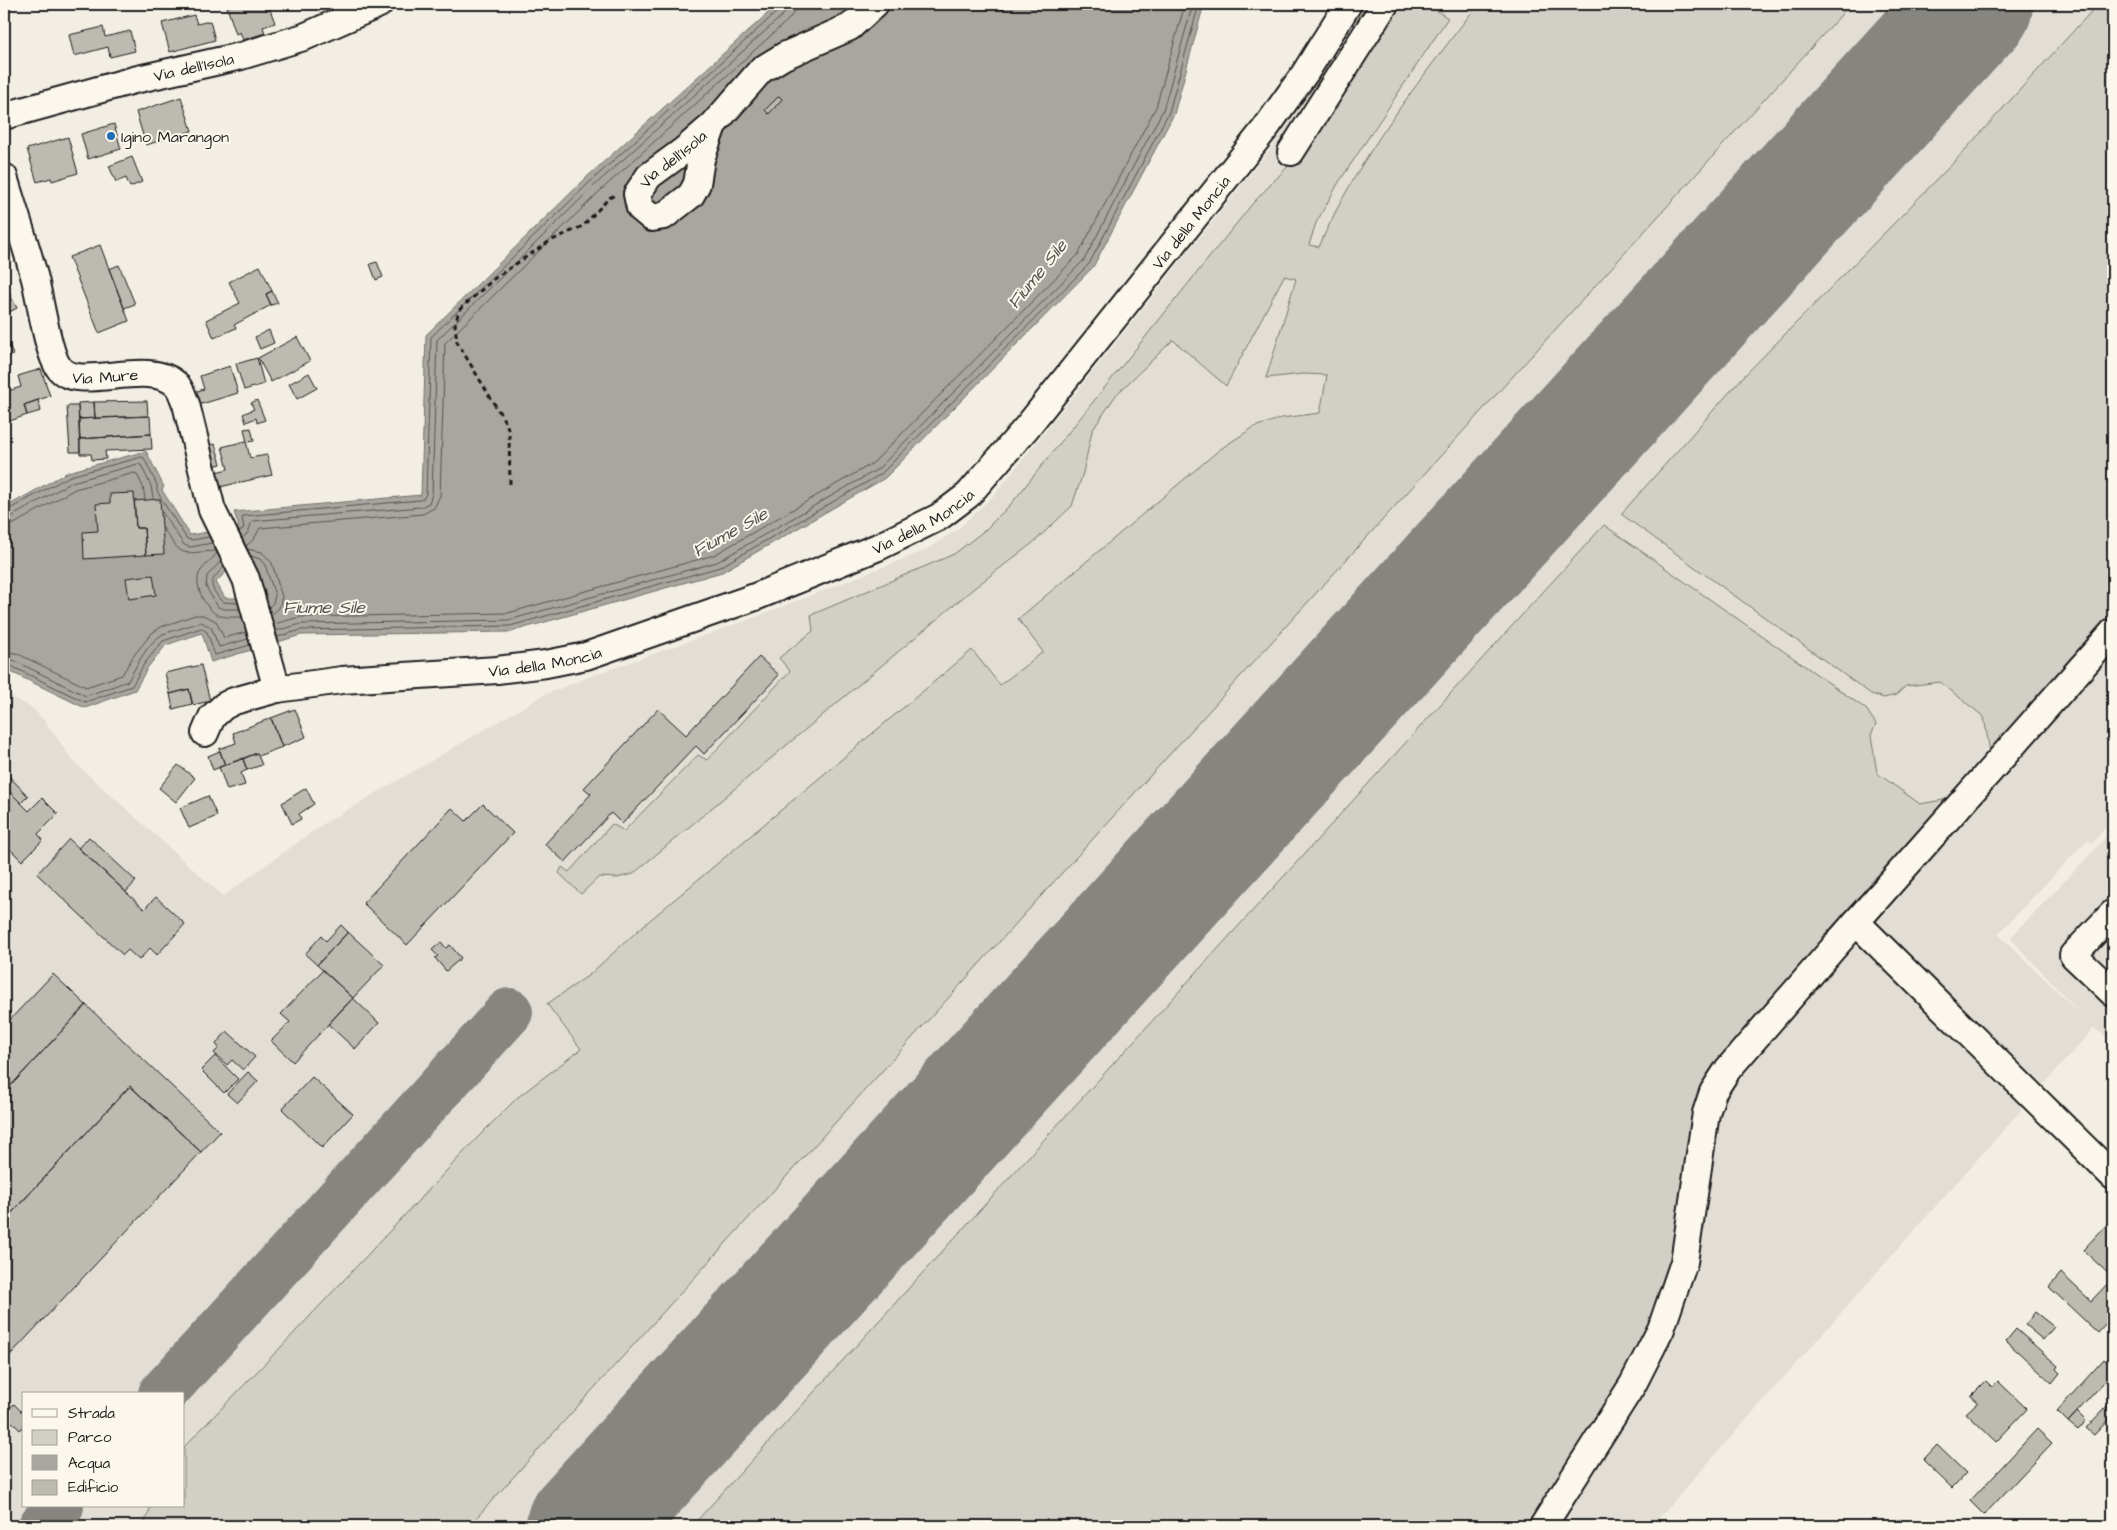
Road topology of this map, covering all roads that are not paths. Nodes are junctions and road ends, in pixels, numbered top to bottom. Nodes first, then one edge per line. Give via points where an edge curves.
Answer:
1 (379, 4) edge
2 (875, 4) edge
3 (1348, 4) edge
4 (1385, 4) edge
5 (4, 116) edge
6 (713, 125) dead end
7 (1291, 152) dead end
8 (4, 177) edge
9 (2113, 632) edge
10 (277, 689) junction
11 (205, 733) dead end
12 (2113, 913) edge
13 (1856, 922) junction
14 (2113, 993) edge
15 (2113, 1176) edge
16 (1543, 1526) edge

1 - 5 street, Via dell'Isola via 304,37
2 - 6 street, Via dell'Isola via 850,28 784,56 761,70
3 - 10 street, Via della Moncia via 1265,129 1027,427 968,495 939,517 878,547 755,597 586,656 497,670 342,680
4 - 7 street
8 - 10 street, Via Mure via 58,368 78,376 151,374 164,377 180,390 216,520 244,573
9 - 13 street
10 - 11 street, Via della Moncia via 224,706 212,717
12 - 14 street via 2073,955
13 - 15 street
13 - 16 street via 1728,1069 1713,1092 1706,1113 1684,1262 1661,1330 1633,1384

